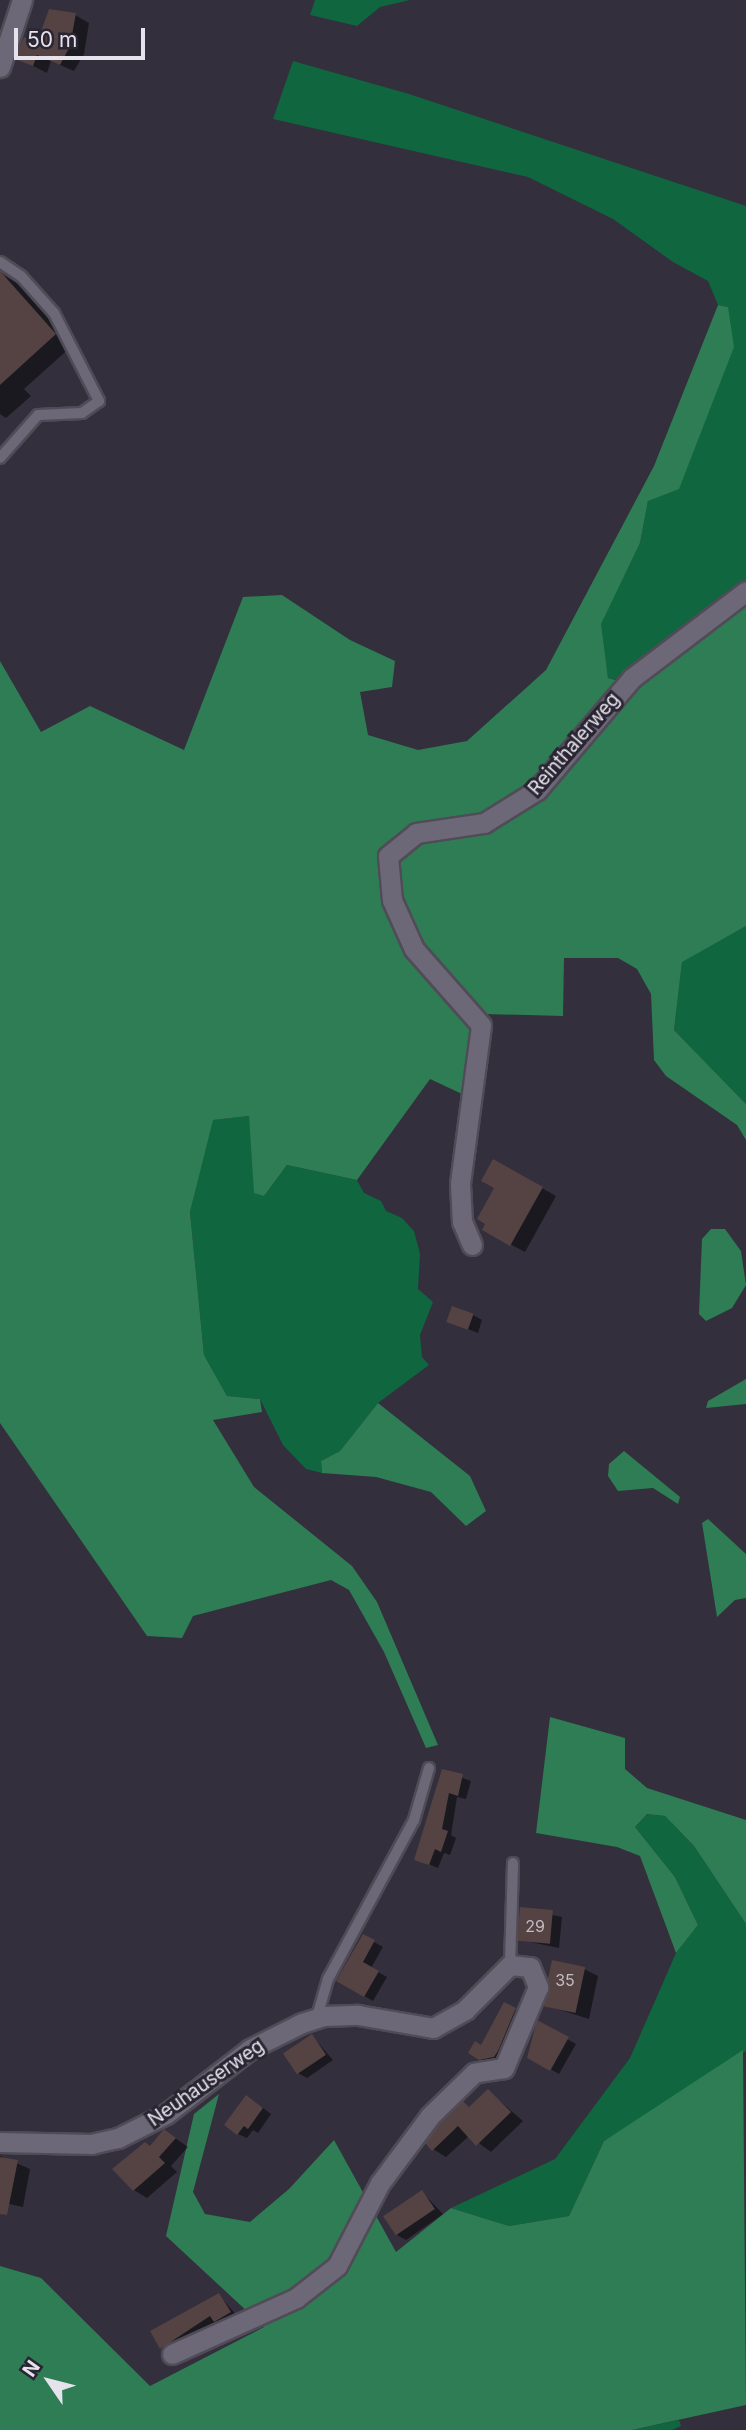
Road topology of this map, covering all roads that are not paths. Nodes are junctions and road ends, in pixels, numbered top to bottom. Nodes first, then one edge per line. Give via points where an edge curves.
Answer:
1 (22, 0) edge
2 (0, 67) edge
3 (0, 262) edge
4 (0, 458) edge
5 (746, 591) edge
6 (472, 1245) dead end
7 (429, 1768) dead end
8 (513, 1863) dead end
9 (510, 1965) junction
10 (317, 2018) junction
11 (0, 2142) edge
12 (172, 2354) dead end

1 - 2 street
3 - 4 lane via 22,276 54,313 99,401 82,413 38,415
5 - 6 street, Reinthalerweg via 632,678 537,790 484,823 416,833 387,856 392,900 414,949 481,1025 460,1183 462,1222
7 - 10 lane via 414,1820 328,1979
8 - 9 lane
9 - 10 street, Neuhauserweg via 465,2010 433,2028 358,2015
9 - 12 street via 530,1967 538,1987 504,2068 474,2073 430,2116 380,2183 337,2266 296,2298
10 - 11 street, Neuhauserweg via 250,2049 166,2114 118,2138 91,2144

